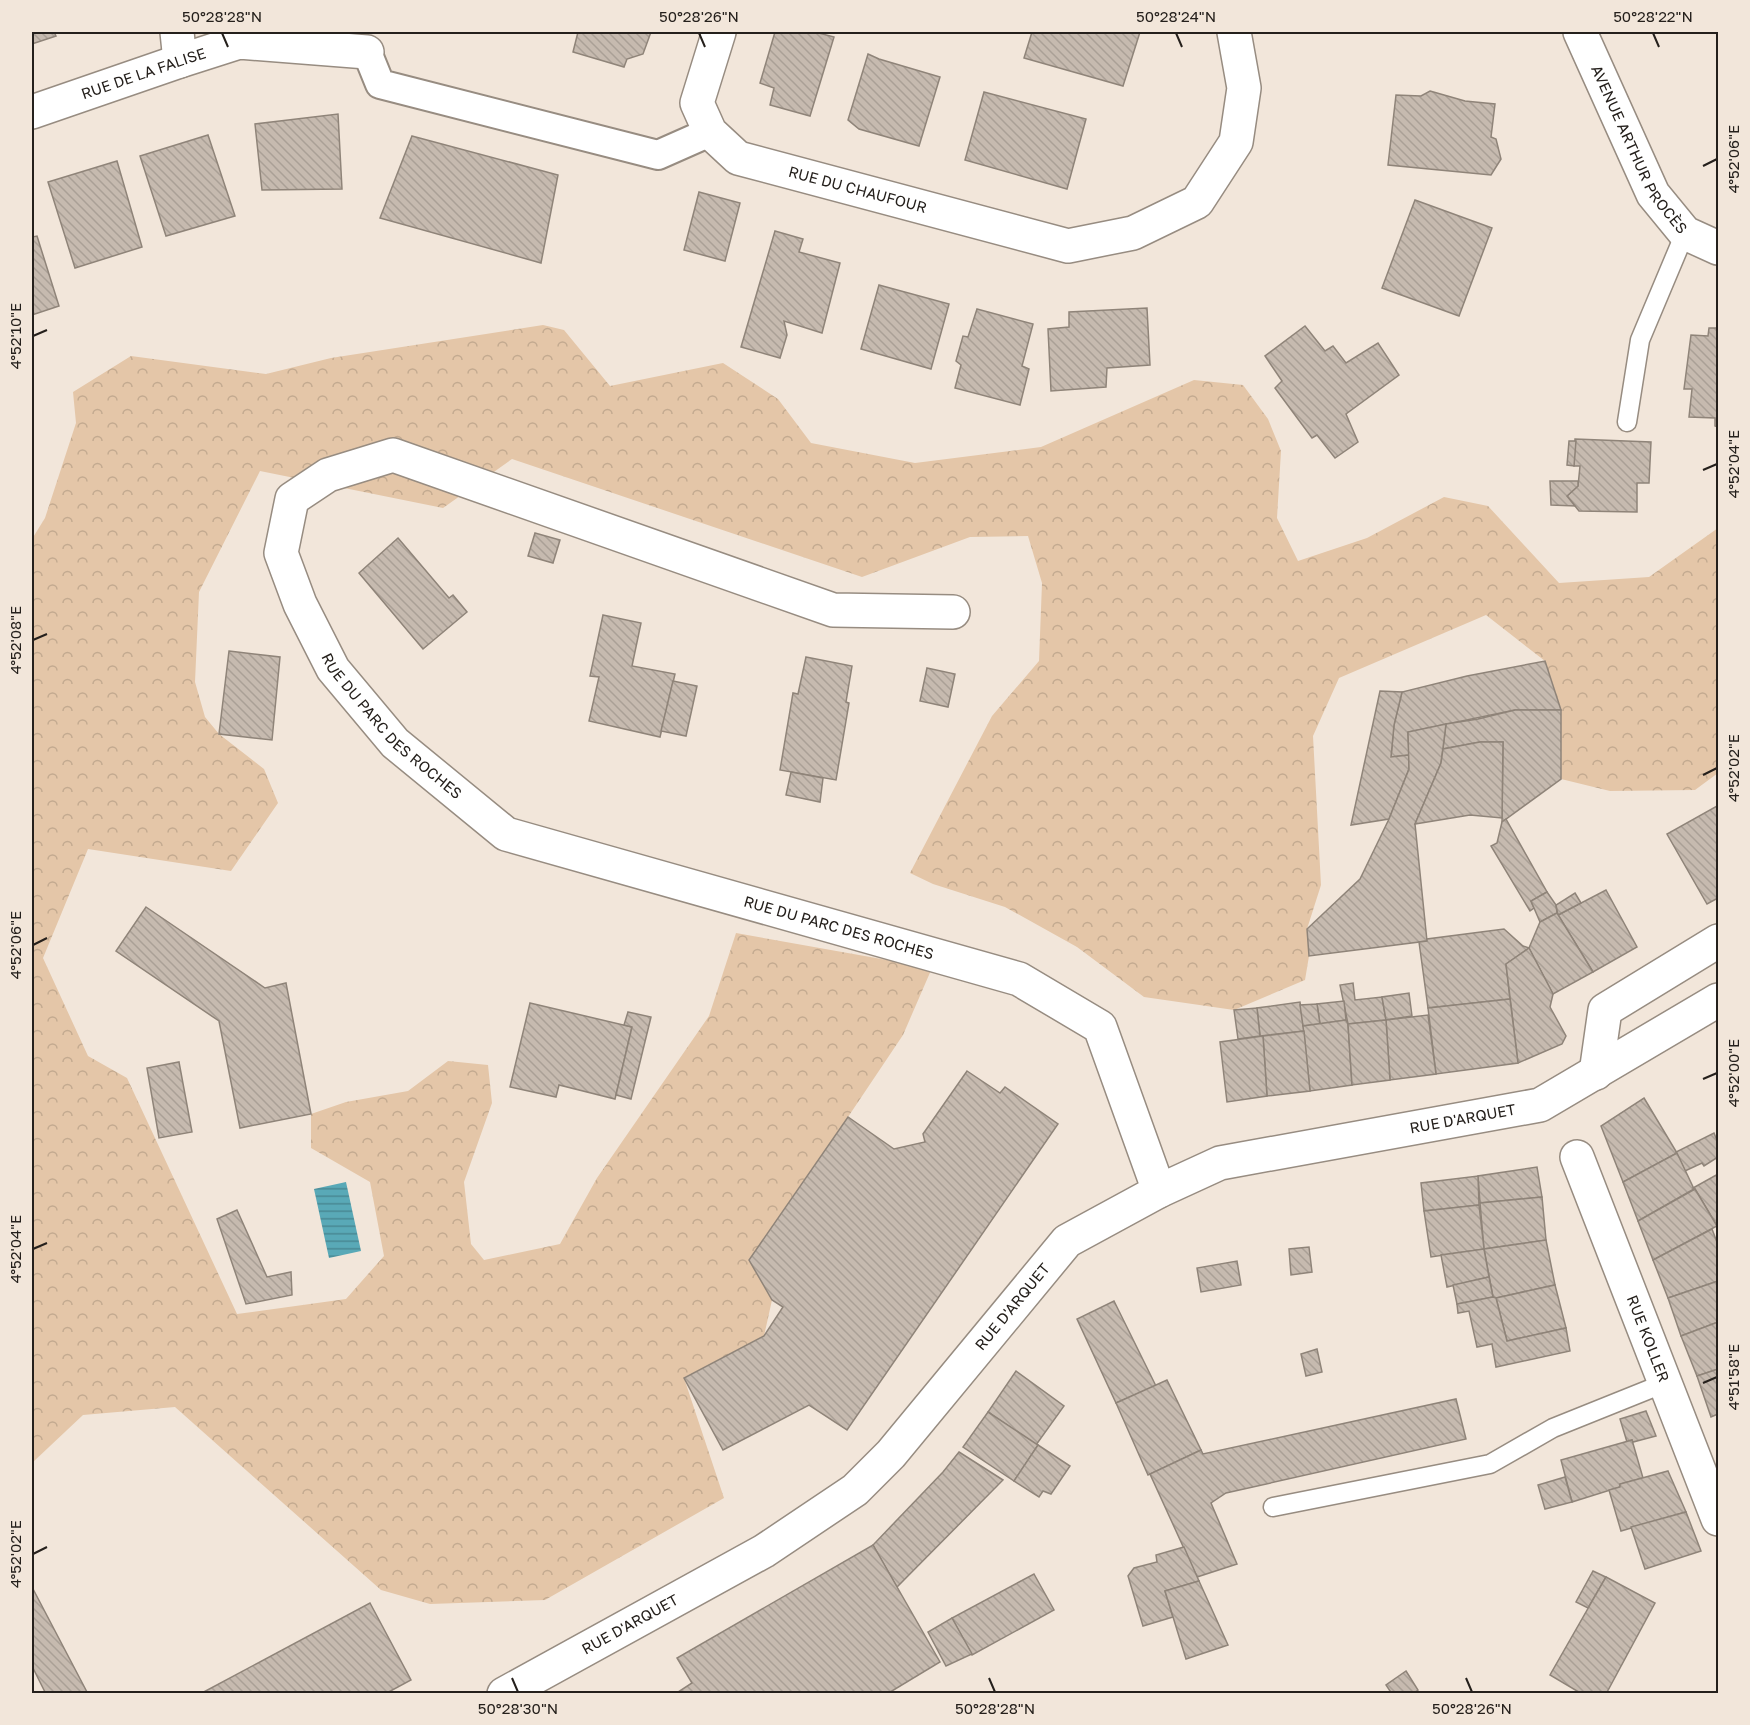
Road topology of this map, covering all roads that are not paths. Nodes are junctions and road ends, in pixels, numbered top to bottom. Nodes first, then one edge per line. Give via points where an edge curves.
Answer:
1 (719, 32) edge
2 (1234, 32) edge
3 (1580, 32) edge
4 (178, 46) edge
5 (367, 52) joint
6 (32, 112) edge
7 (710, 132) junction
8 (1686, 233) junction
9 (1719, 248) edge
10 (1627, 422) dead end
11 (953, 612) dead end
12 (1719, 941) edge
13 (1719, 1000) edge
14 (1596, 1073) junction
15 (1577, 1157) dead end
16 (1159, 1191) junction
17 (1665, 1383) junction
18 (1273, 1507) dead end
19 (1719, 1519) edge
20 (504, 1694) edge

1 - 7 street via 697,103
2 - 7 street, RUE DU CHAUFOUR via 1244,88 1236,142 1197,202 1133,233 1068,246 738,158
3 - 8 street, AVENUE ARTHUR PROCÈS via 1653,194
4 - 5 street, RUE DE LA FALISE via 239,42
4 - 6 street, RUE DE LA FALISE
5 - 7 street via 380,84 658,155
8 - 9 street, AVENUE ARTHUR PROCÈS
8 - 10 lane via 1640,340
11 - 16 street, RUE DU PARC DES ROCHES via 833,610 393,455 328,475 292,499 281,553 300,604 333,669 395,743 506,834 1019,979 1100,1027
12 - 14 street via 1605,1010
13 - 14 street, RUE D'ARQUET
14 - 16 street, RUE D'ARQUET via 1540,1105 1220,1163
15 - 17 street, RUE KOLLER
16 - 20 street, RUE D'ARQUET via 1068,1241 891,1454 855,1490 764,1551
17 - 18 lane via 1553,1428 1490,1464
17 - 19 street, RUE KOLLER

